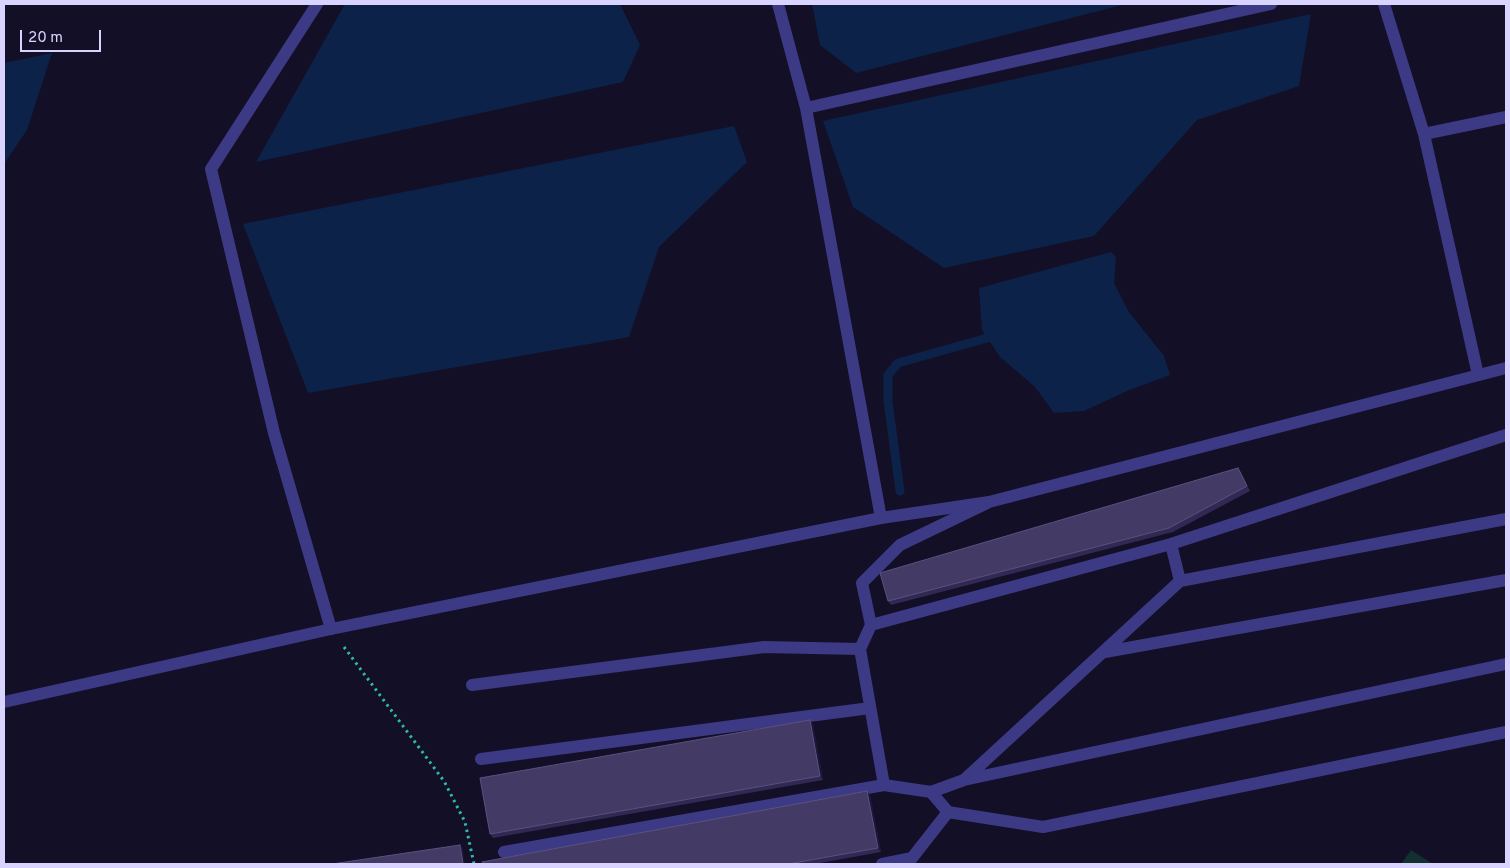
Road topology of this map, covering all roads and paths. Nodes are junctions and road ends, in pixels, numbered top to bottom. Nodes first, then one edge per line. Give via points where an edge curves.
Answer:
1 (317, 4) edge
2 (778, 4) edge
3 (1271, 4) edge
4 (1384, 4) edge
5 (806, 108) junction
6 (1506, 117) edge
7 (1424, 134) junction
8 (1506, 368) edge
9 (1478, 375) junction
10 (1506, 434) edge
11 (989, 502) junction
12 (881, 518) junction
13 (1506, 519) edge
14 (1171, 544) junction
15 (1506, 580) edge
16 (1180, 581) junction
17 (871, 626) junction
18 (330, 629) junction
19 (860, 649) junction
20 (1105, 652) junction
21 (1506, 664) edge
22 (472, 684) dead end
23 (4, 702) edge
24 (870, 708) junction
25 (1506, 732) edge
26 (481, 759) dead end
27 (964, 780) junction
28 (884, 785) junction
29 (931, 792) junction
30 (948, 812) junction
31 (504, 852) dead end
32 (474, 864) edge
33 (882, 864) edge

1 - 18 street via 211,169 274,433
2 - 5 street
3 - 5 street
4 - 7 street
5 - 12 street
6 - 7 street
7 - 9 street
8 - 9 street
9 - 11 street
10 - 14 street
11 - 12 street
11 - 17 street via 900,545 862,583
12 - 18 street
13 - 16 street
14 - 16 street
14 - 17 street
15 - 20 street
16 - 20 street
17 - 19 street
18 - 23 street
18 - 32 path via 444,781 465,822
19 - 22 street via 764,647
19 - 24 street
20 - 27 street
21 - 27 street
24 - 26 street
24 - 28 street
25 - 30 street via 1043,827
27 - 29 street
28 - 29 street
28 - 31 street
29 - 30 street
30 - 33 street via 912,858

